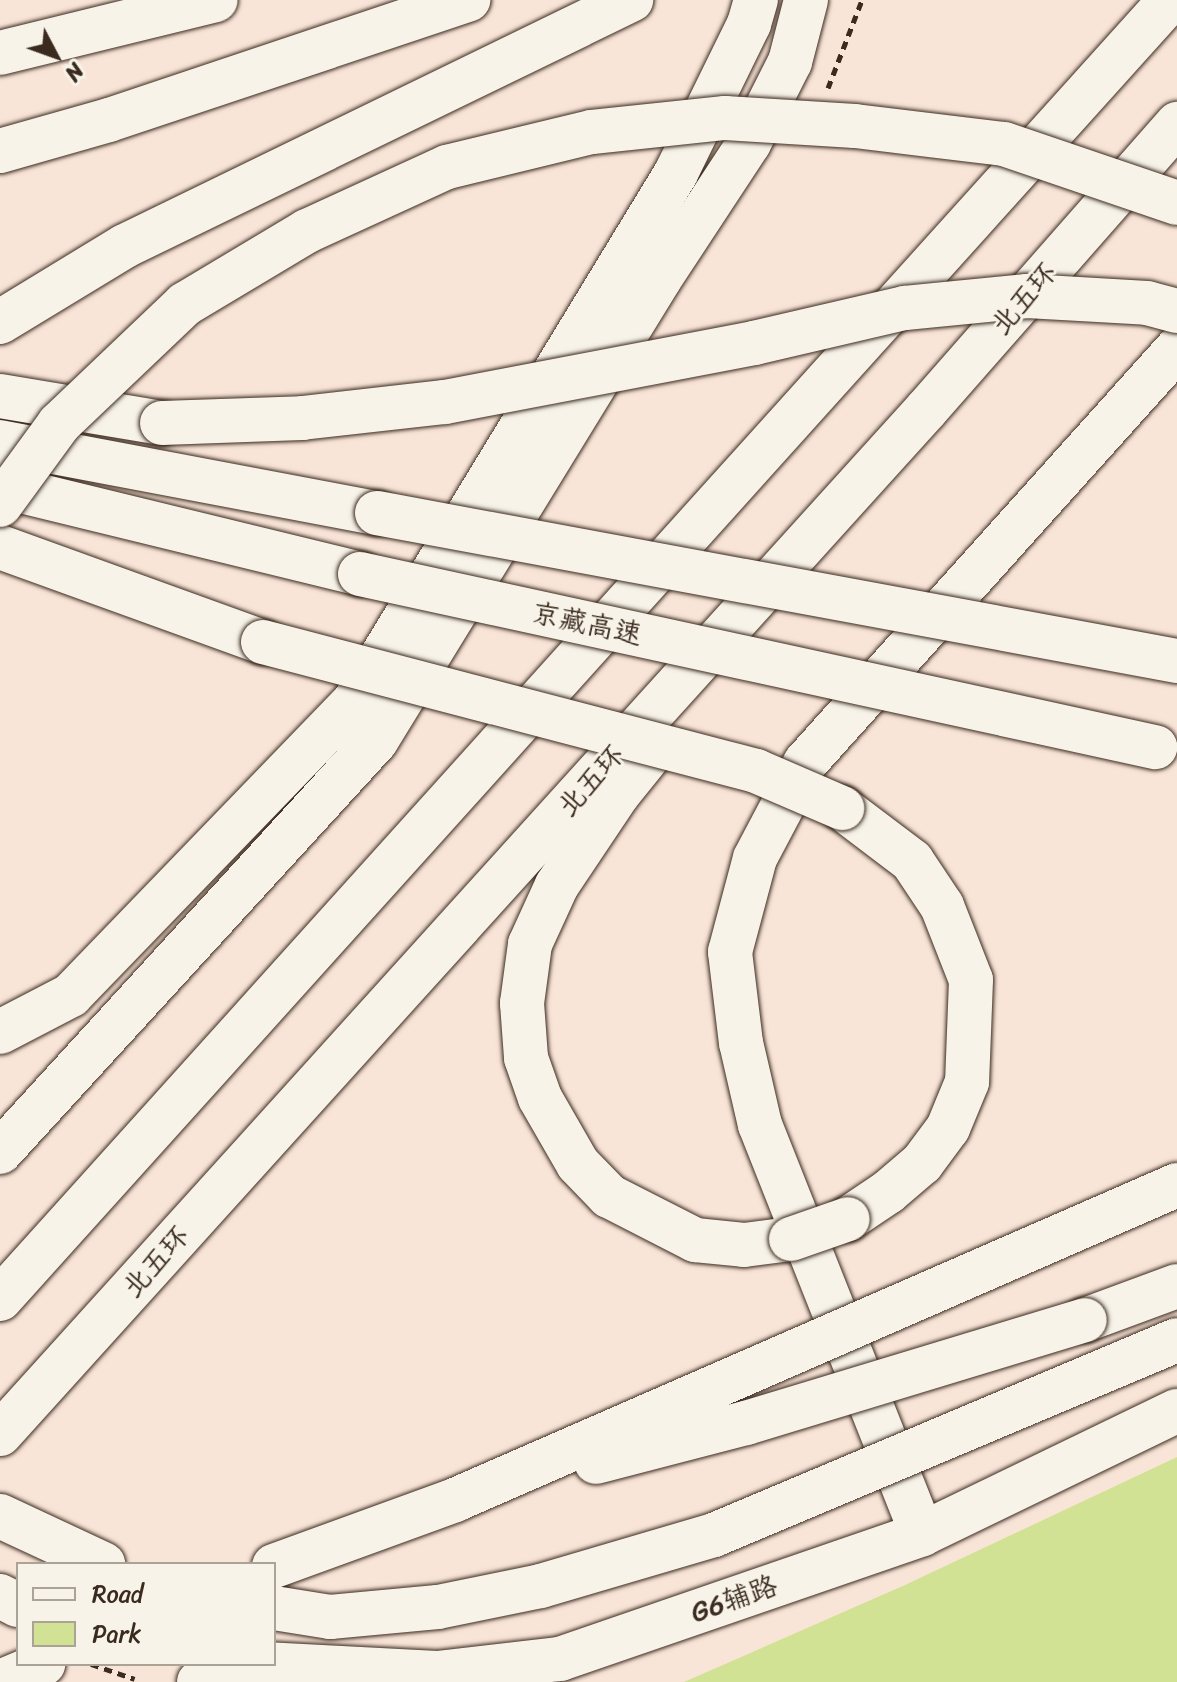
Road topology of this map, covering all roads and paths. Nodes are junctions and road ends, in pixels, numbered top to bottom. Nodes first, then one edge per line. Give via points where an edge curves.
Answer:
1 (216, 0) edge
2 (468, 0) edge
3 (631, 0) edge
4 (756, 0) edge
5 (806, 0) edge
6 (1170, 0) edge
7 (0, 53) edge
8 (1177, 124) edge
9 (0, 151) edge
10 (1177, 203) edge
11 (1177, 311) edge
12 (0, 322) edge
13 (1177, 349) edge
14 (0, 396) edge
15 (926, 410) junction
16 (0, 442) edge
17 (0, 486) edge
18 (0, 505) edge
19 (0, 547) edge
20 (1177, 661) edge
21 (1166, 748) edge
22 (0, 1032) edge
23 (0, 1152) edge
24 (1177, 1185) edge
25 (1177, 1286) edge
26 (0, 1299) edge
27 (1177, 1340) edge
28 (1177, 1411) edge
29 (0, 1434) edge
30 (455, 1500) junction
31 (0, 1516) edge
32 (922, 1534) junction
33 (99, 1562) edge
34 (276, 1565) edge
35 (276, 1608) edge
36 (276, 1665) edge
37 (38, 1666) edge
38 (97, 1666) edge
39 (254, 1666) edge
40 (135, 1679) dead end
41 (0, 1682) edge
42 (199, 1682) edge

1 - 7 main road
2 - 9 main road
3 - 12 main road via 125,246
4 - 22 main road via 676,173 354,702 71,995
5 - 23 main road via 790,62 749,143 376,741
6 - 26 main road
8 - 15 main road, 北五环
10 - 18 main road, bridge via 1004,144 855,126 725,118 592,132 447,167 307,231 185,304 59,424
11 - 14 main road, bridge via 1147,303 1027,296 905,308 754,343 445,402 302,418 162,423
13 - 32 main road via 805,763 755,858 730,952 741,1043 760,1125
15 - 19 main road, bridge via 618,794 557,885 530,944 522,1003 526,1058 540,1098 578,1164 609,1196 695,1240 744,1245 791,1239 848,1219 922,1163 948,1128 967,1082 971,980 942,906 912,861 842,808 756,771 263,642
15 - 29 main road, 北五环
16 - 20 main road, bridge
17 - 21 main road, 京藏高速, bridge via 360,574
24 - 30 main road, bridge
25 - 30 main road, bridge via 1085,1320 746,1423
27 - 35 main road, bridge via 714,1535 541,1586 438,1607 330,1617
28 - 32 main road, G6辅路
30 - 34 main road, bridge
31 - 33 main road
32 - 36 main road, G6辅路 via 560,1659 437,1673
37 - 41 main road
38 - 40 path
39 - 42 main road, G6辅路

